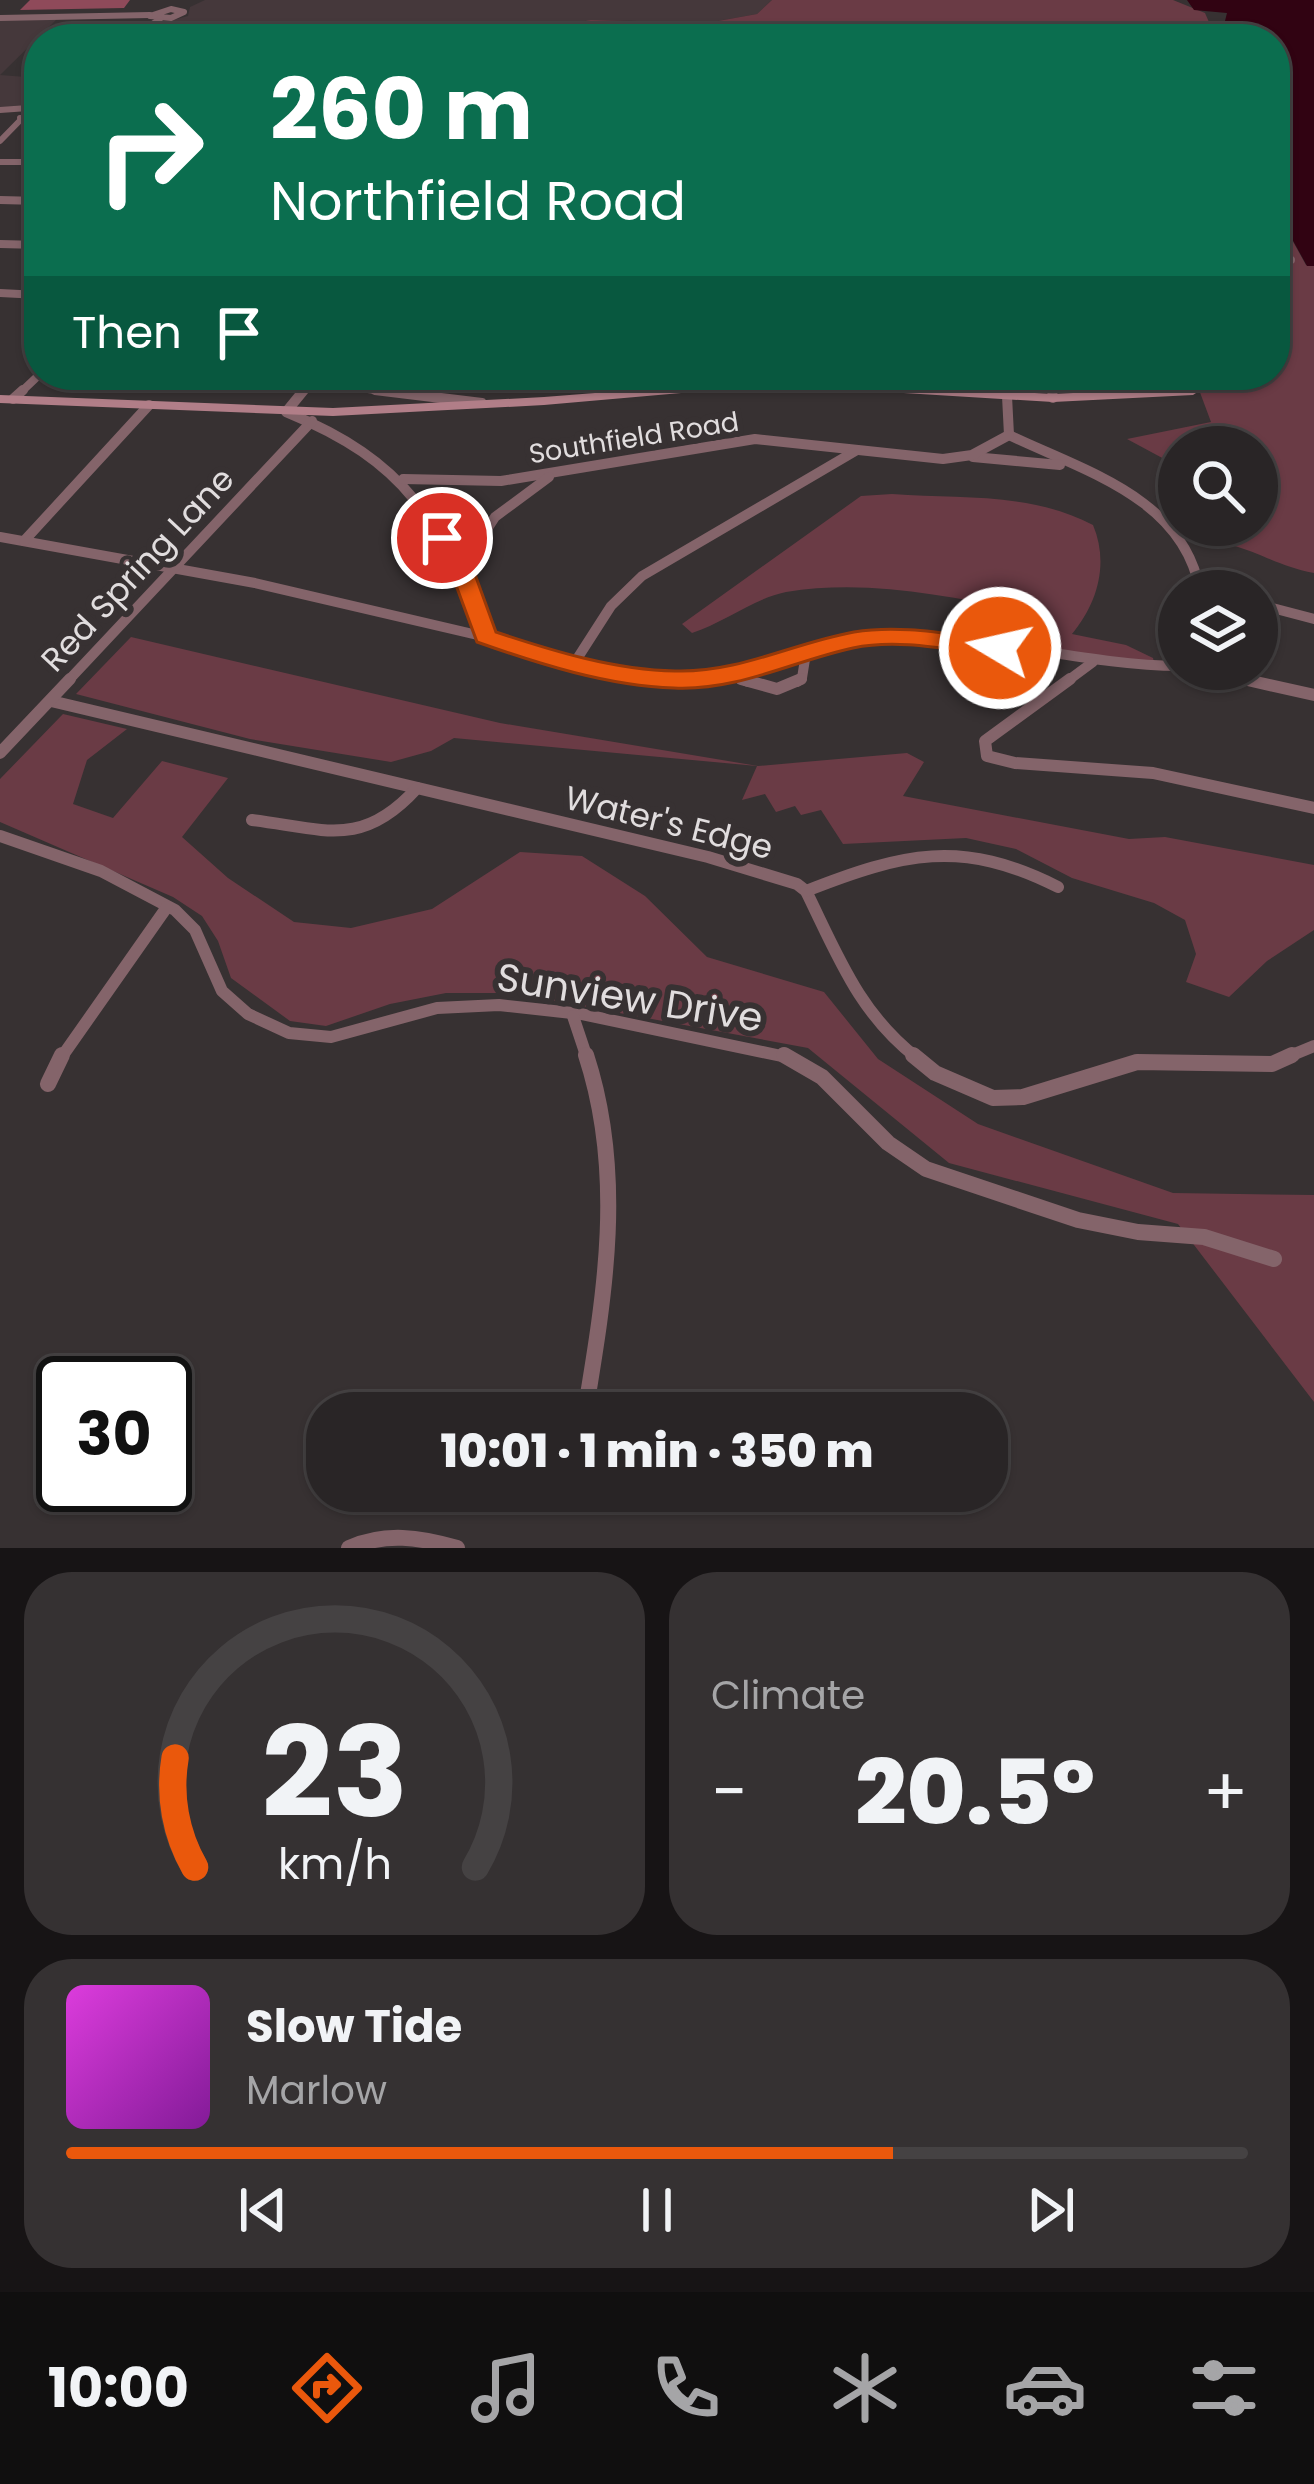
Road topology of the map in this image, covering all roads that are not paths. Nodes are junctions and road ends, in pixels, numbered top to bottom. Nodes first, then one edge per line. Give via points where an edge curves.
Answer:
1 (150, 15) junction
2 (0, 18) edge
3 (160, 19) junction
4 (152, 24) edge
5 (24, 113) edge
6 (20, 118) junction
7 (24, 118) edge
8 (0, 141) edge
9 (303, 390) edge
10 (407, 390) edge
11 (630, 390) edge
12 (921, 390) edge
13 (1052, 390) edge
14 (1193, 391) dead end
15 (1006, 396) junction
16 (1053, 398) junction
17 (6, 399) edge
18 (149, 405) junction
19 (492, 405) junction
20 (286, 412) junction
21 (312, 421) junction
22 (1009, 435) junction
23 (858, 449) junction
24 (966, 456) junction
25 (1070, 466) junction
26 (555, 473) junction
27 (404, 478) junction
28 (0, 537) edge
29 (24, 541) junction
30 (174, 567) junction
31 (461, 569) junction
32 (1197, 570) edge
33 (1278, 610) edge
34 (1314, 619) edge
35 (486, 637) junction
36 (806, 653) junction
37 (575, 662) junction
38 (1093, 662) junction
39 (1158, 664) edge
40 (734, 676) junction
41 (1278, 687) edge
42 (1314, 695) edge
43 (51, 700) junction
44 (0, 753) edge
45 (417, 788) junction
46 (1314, 808) edge
47 (252, 820) dead end
48 (0, 836) edge
49 (1058, 887) dead end
50 (806, 891) junction
51 (167, 907) junction
52 (573, 1016) junction
53 (1314, 1046) edge
54 (48, 1084) dead end
55 (1274, 1259) dead end
56 (589, 1392) edge
57 (349, 1548) edge
58 (457, 1548) edge

1 - 2 street
1 - 3 street
1 - 3 street via 179,7 184,14
3 - 4 street
5 - 6 street
6 - 7 street
6 - 8 street
9 - 20 street
10 - 19 street
11 - 19 street
12 - 15 street
13 - 16 street
14 - 16 street
15 - 16 street
15 - 22 street
17 - 18 street
18 - 20 street
18 - 29 street
19 - 20 street
20 - 21 street
21 - 27 street
21 - 30 street, Red Spring Lane
22 - 24 street, Southfield Road
22 - 25 street
23 - 24 street, Southfield Road
23 - 26 street, Southfield Road via 755,439
23 - 37 street via 642,576 611,606
24 - 25 street
25 - 32 street via 1171,523
26 - 27 street, Southfield Road via 468,483
26 - 31 street via 496,517
27 - 31 street
28 - 29 street
29 - 30 street
30 - 35 street
30 - 43 street, Red Spring Lane
31 - 35 street
33 - 34 street
35 - 37 street
36 - 38 street via 853,640 923,637
36 - 40 street
36 - 40 street via 802,679 784,691
37 - 40 street via 674,680
38 - 39 street
38 - 46 street via 985,741 987,756 1153,773
41 - 42 street
43 - 44 street, Red Spring Lane
43 - 45 street, Water's Edge
45 - 47 street via 367,832
45 - 50 street, Water's Edge via 707,857
48 - 51 street, Sunview Drive via 77,862
49 - 50 street via 1016,862 964,850 874,864
50 - 53 street, Water's Edge via 882,1031 935,1073 979,1094 1023,1097 1136,1062 1271,1064
51 - 52 street, Sunview Drive via 190,923 216,983 237,1005 296,1036 346,1034 463,1005
51 - 54 street
52 - 55 street, Sunview Drive via 799,1060 892,1149 922,1167 1099,1225 1162,1238 1194,1235
52 - 56 street via 606,1144 608,1279
57 - 58 street via 418,1535

